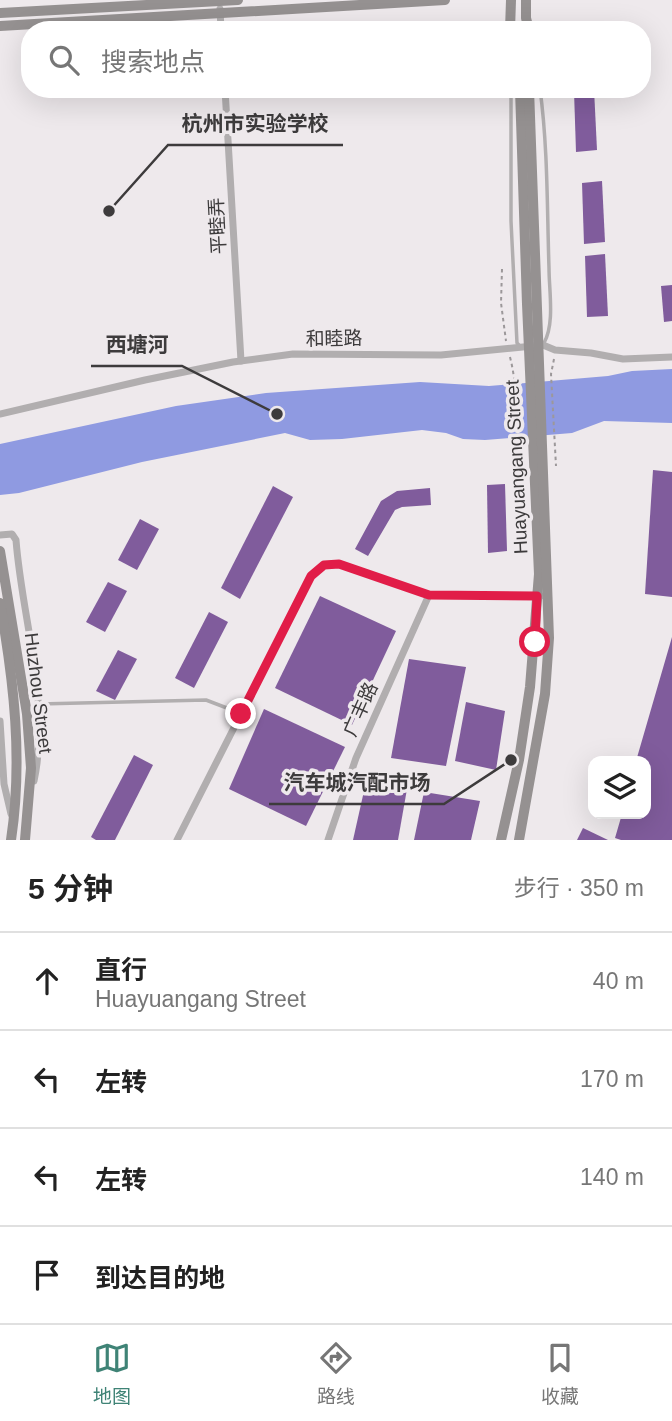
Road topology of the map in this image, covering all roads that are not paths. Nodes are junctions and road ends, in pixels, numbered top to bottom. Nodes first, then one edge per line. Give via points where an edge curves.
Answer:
1 (238, 0) edge
2 (445, 0) edge
3 (511, 0) edge
4 (526, 0) edge
5 (220, 1) edge
6 (0, 13) edge
7 (220, 14) junction
8 (92, 21) edge
9 (220, 21) edge
10 (510, 21) edge
11 (527, 21) edge
12 (21, 25) edge
13 (0, 26) edge
14 (226, 98) edge
15 (510, 98) edge
16 (520, 98) edge
17 (529, 98) edge
18 (541, 98) edge
19 (543, 345) junction
20 (522, 349) junction
21 (672, 358) edge
22 (241, 361) junction
23 (0, 414) edge
24 (0, 535) edge
25 (0, 551) edge
26 (543, 574) junction
27 (429, 595) junction
28 (543, 595) junction
29 (0, 603) edge
30 (39, 704) junction
31 (241, 714) junction
32 (21, 716) junction
33 (0, 721) edge
34 (27, 816) junction
35 (13, 823) junction
36 (11, 840) edge
37 (26, 840) edge
38 (177, 840) edge
39 (328, 840) edge
40 (501, 840) edge
41 (519, 840) edge

1 - 5 street
2 - 7 street
3 - 10 street
4 - 11 street
5 - 6 street
5 - 7 street
7 - 8 street
7 - 9 street
12 - 13 street
14 - 22 street, 平睦弄
15 - 20 lane via 511,221 517,343
16 - 26 street, Huayuangang Street
17 - 26 street, Huayuangang Street
18 - 19 lane via 549,291 549,334
19 - 20 street, 和睦路
19 - 21 street via 623,359
20 - 22 street, 和睦路 via 441,355 293,354
22 - 23 street, 和睦路
24 - 30 street via 12,534 16,540
25 - 32 street, Huzhou Street
26 - 28 street, Huayuangang Street
27 - 28 street
27 - 31 street via 339,564 324,565 311,576
27 - 39 street, 广丰路 via 356,758
28 - 40 street, Huayuangang Street via 519,760
28 - 41 street, Huayuangang Street via 549,638 545,694
29 - 32 street, Huzhou Street
30 - 31 lane via 206,700
30 - 34 street via 40,756
31 - 38 street
32 - 34 street, Huzhou Street via 31,768
32 - 35 street, Huzhou Street
33 - 35 street via 4,784
34 - 37 street, Huzhou Street
35 - 36 street, Huzhou Street

